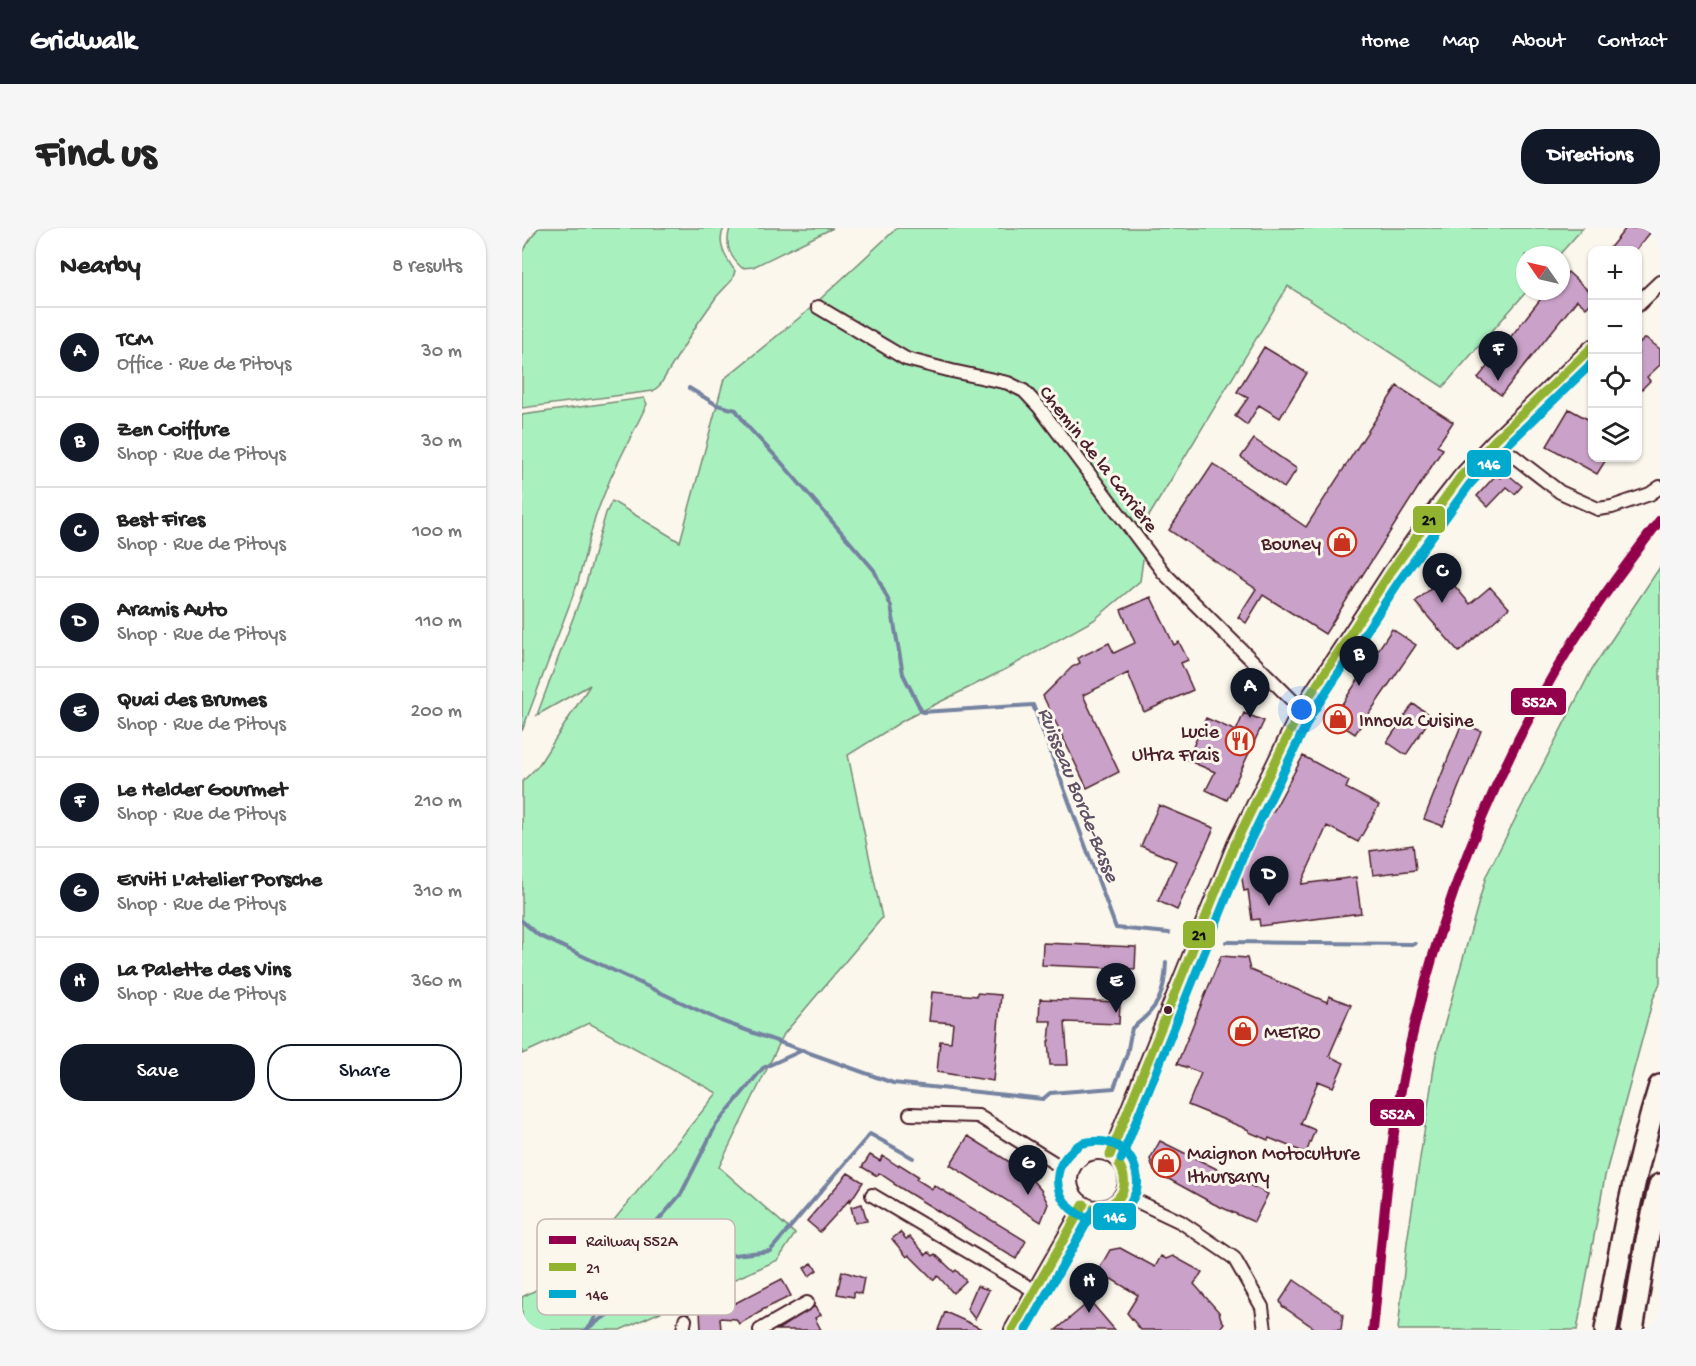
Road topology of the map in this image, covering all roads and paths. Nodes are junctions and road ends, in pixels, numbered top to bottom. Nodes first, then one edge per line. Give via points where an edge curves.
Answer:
1 (1660, 283) edge
2 (1642, 300) edge
3 (818, 307) dead end
4 (1588, 352) edge
5 (1494, 441) junction
6 (1660, 488) edge
7 (1301, 709) junction
8 (1660, 1086) edge
9 (910, 1114) dead end
10 (1110, 1155) junction
11 (1071, 1173) junction
12 (1660, 1185) edge
13 (1122, 1194) junction
14 (872, 1195) dead end
15 (1084, 1204) junction
16 (1035, 1291) junction
17 (807, 1303) dead end
18 (760, 1330) edge
19 (1012, 1330) edge
20 (1265, 1330) edge
21 (1606, 1330) edge
22 (1632, 1330) edge

1 - 2 street
3 - 7 street, Chemin de la Carrière via 906,359 1008,383 1024,391 1163,572
4 - 5 street
5 - 6 street via 1560,492 1598,509
5 - 7 street via 1439,504
7 - 10 street via 1235,844
8 - 21 highway via 1622,1240
9 - 11 street via 978,1116
10 - 11 street via 1086,1155
10 - 13 street via 1125,1176
11 - 15 street via 1072,1191
12 - 22 highway
13 - 15 street via 1109,1206 1092,1208
13 - 20 street via 1181,1222 1234,1258 1262,1307
14 - 16 street
15 - 16 street
16 - 19 street
17 - 18 street

